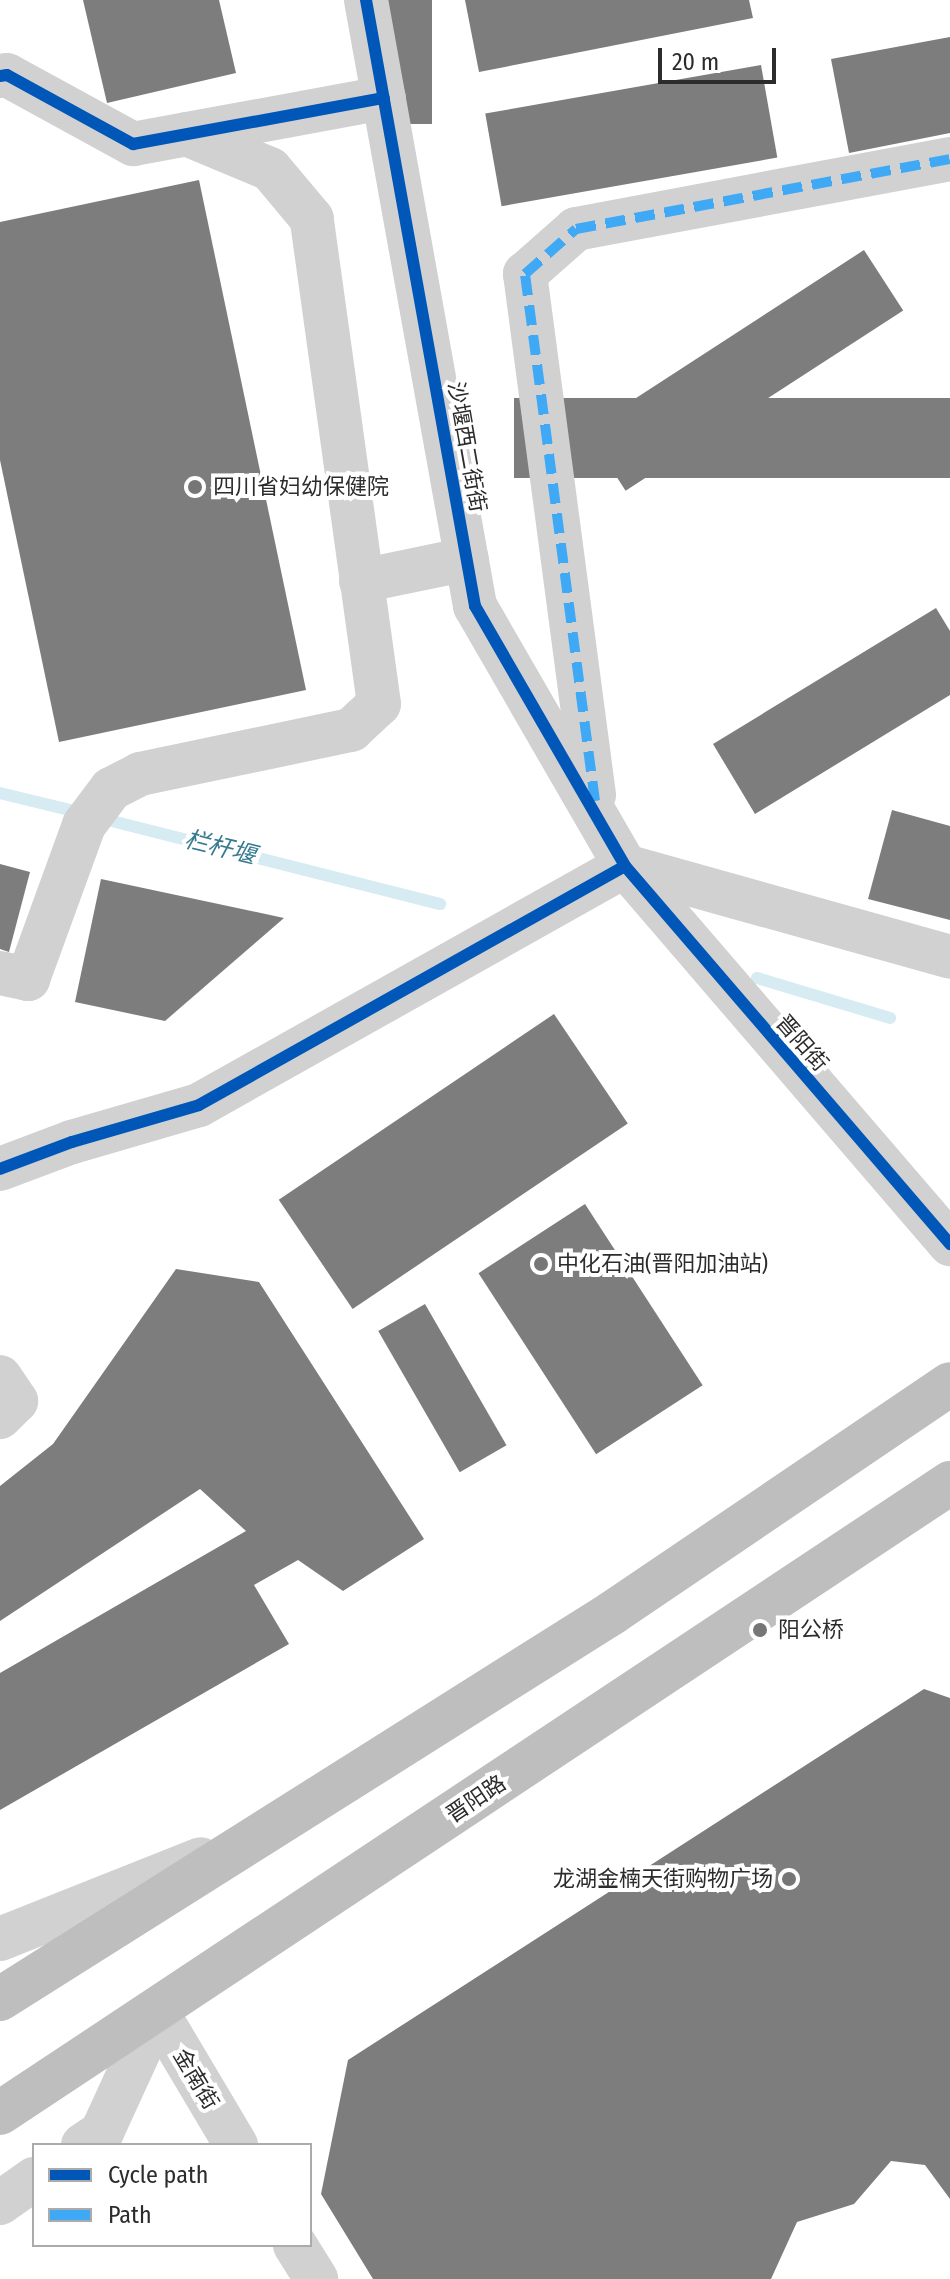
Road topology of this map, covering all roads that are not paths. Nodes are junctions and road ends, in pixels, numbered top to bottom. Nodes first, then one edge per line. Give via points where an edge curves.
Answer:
1 (366, 0) edge
2 (0, 76) edge
3 (384, 98) junction
4 (186, 134) junction
5 (950, 159) edge
6 (467, 559) junction
7 (361, 581) junction
8 (597, 817) junction
9 (625, 866) junction
10 (950, 957) edge
11 (0, 973) edge
12 (0, 1169) edge
13 (950, 1244) edge
14 (0, 1377) edge
15 (950, 1384) edge
16 (0, 1417) edge
17 (950, 1483) edge
18 (263, 1835) junction
19 (0, 1939) edge
20 (0, 1999) edge
21 (157, 2012) junction
22 (0, 2113) edge
23 (86, 2143) edge
24 (235, 2143) edge
25 (32, 2180) edge
26 (0, 2203) edge
27 (296, 2247) edge
28 (316, 2279) edge

1 - 3 street, 沙堰西二街街
2 - 4 street via 7,75 133,144
3 - 4 street
3 - 6 street, 沙堰西二街街
4 - 7 street via 270,169 312,219
5 - 8 street via 576,229 525,274
6 - 7 street
6 - 8 street, 沙堰西二街街 via 475,606
7 - 11 street via 379,704 351,730 140,774 111,789 84,825 28,979
8 - 9 street, 沙堰西二街街
9 - 10 street
9 - 12 street via 199,1105
9 - 13 street, 晋阳街
14 - 16 street via 16,1401
15 - 18 highway via 612,1613
17 - 21 highway, 晋阳路
18 - 19 street
18 - 20 highway
21 - 22 highway, 晋阳路
21 - 23 street via 102,2132
21 - 24 street, 金南街
25 - 26 street
27 - 28 street

